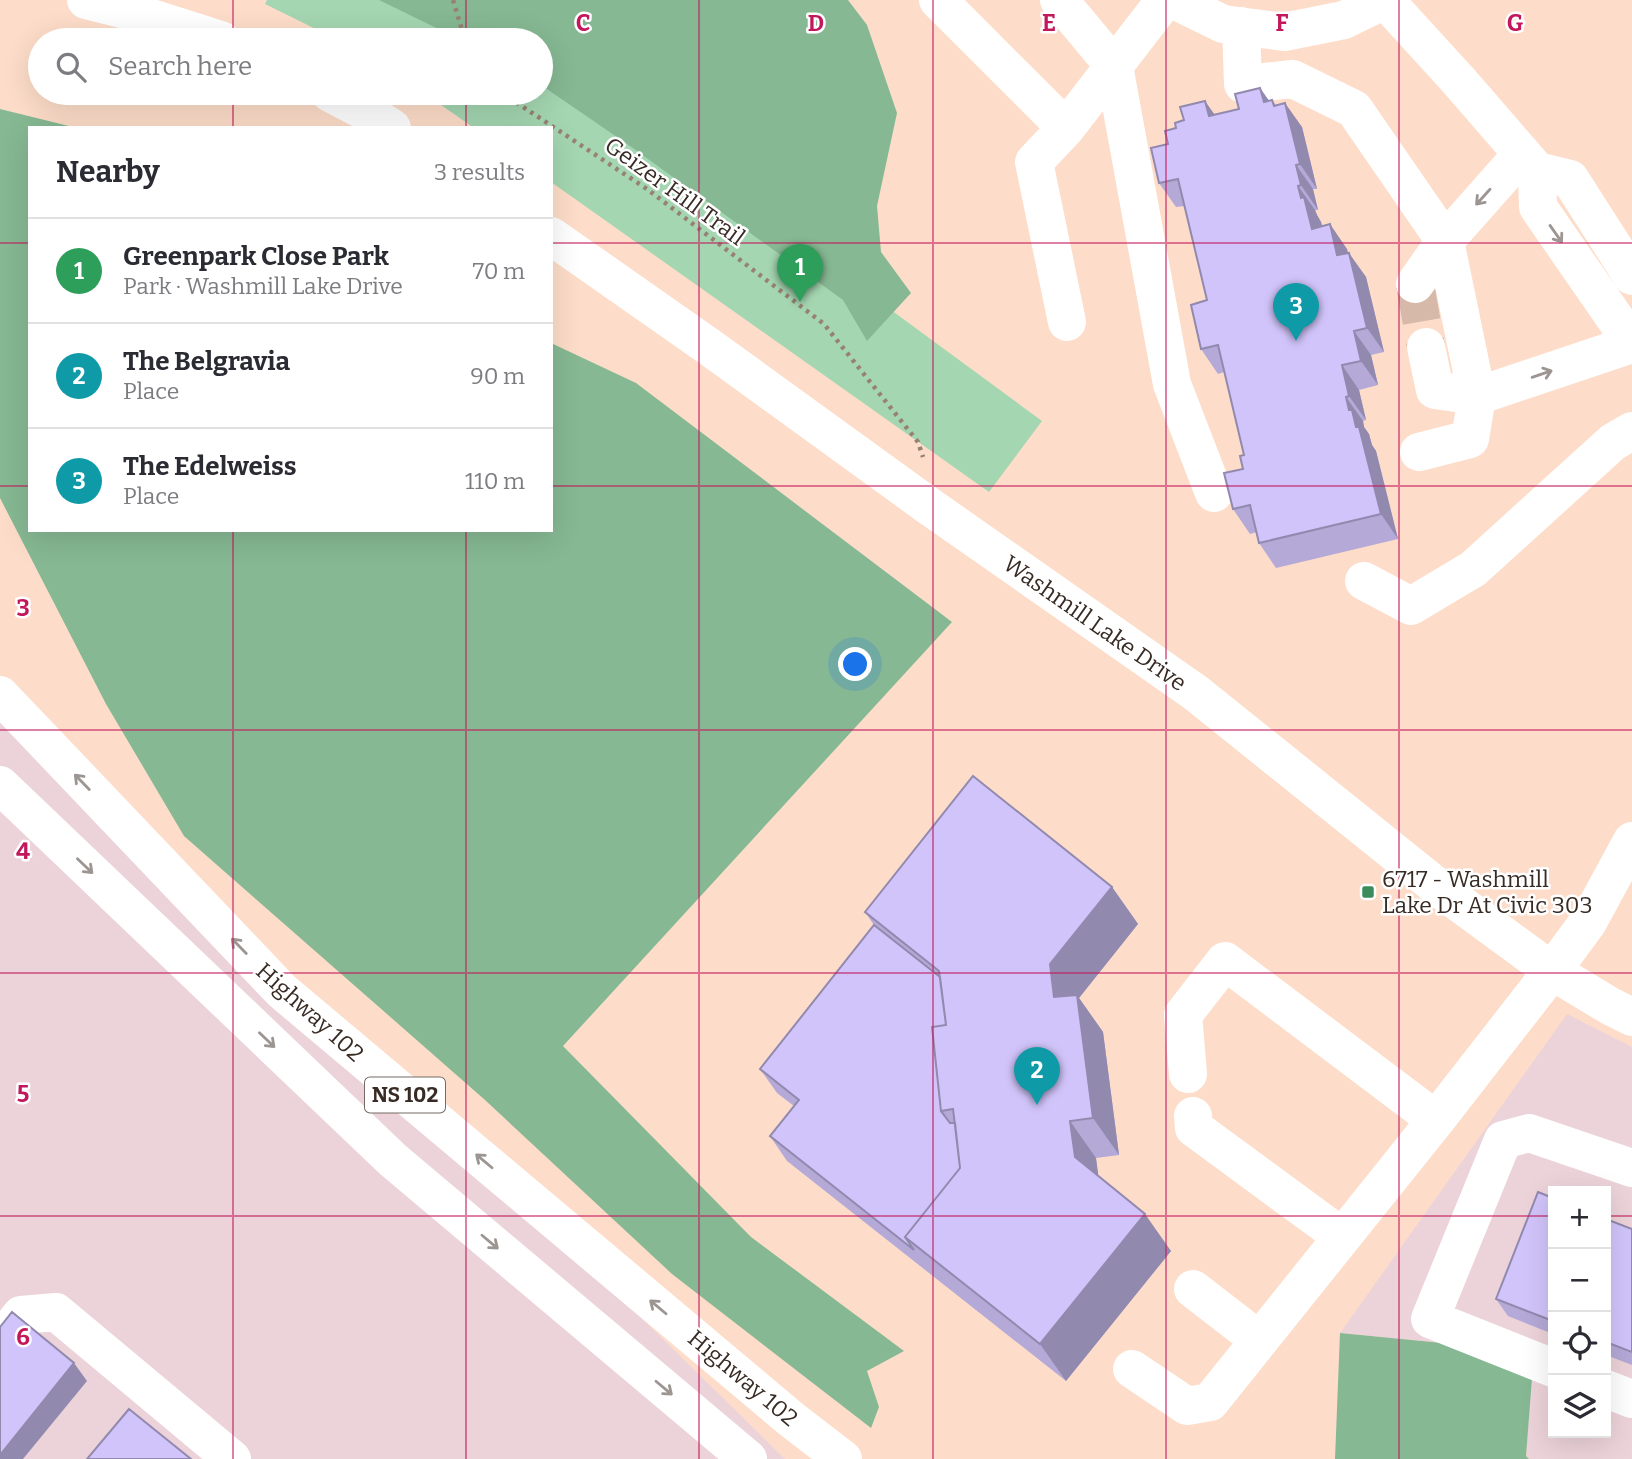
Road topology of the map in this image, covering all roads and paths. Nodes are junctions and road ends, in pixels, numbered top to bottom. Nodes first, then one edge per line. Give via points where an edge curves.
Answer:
1 (86, 0) edge
2 (453, 0) edge
3 (938, 0) edge
4 (1059, 0) edge
5 (1165, 0) edge
6 (1174, 0) edge
7 (1385, 0) edge
8 (1241, 26) junction
9 (183, 28) edge
10 (461, 28) edge
11 (1114, 66) junction
12 (353, 105) edge
13 (520, 105) edge
14 (389, 126) edge
15 (552, 126) edge
16 (553, 127) edge
17 (1066, 128) junction
18 (1530, 163) junction
19 (553, 237) edge
20 (1444, 241) junction
21 (1632, 276) edge
22 (1415, 284) tunnel mouth
23 (1067, 322) dead end
24 (1632, 344) edge
25 (1426, 346) tunnel mouth
26 (1477, 396) junction
27 (1632, 431) edge
28 (1419, 452) dead end
29 (924, 458) dead end
30 (1214, 493) dead end
31 (1364, 581) dead end
32 (0, 695) edge
33 (0, 785) edge
34 (1632, 841) edge
35 (1552, 971) junction
36 (1632, 1017) edge
37 (1188, 1074) dead end
38 (1193, 1116) dead end
39 (1436, 1119) junction
40 (1632, 1168) edge
41 (1341, 1236) junction
42 (1193, 1289) dead end
43 (0, 1340) edge
44 (1259, 1340) junction
45 (1548, 1366) edge
46 (1132, 1369) dead end
47 (1611, 1391) edge
48 (1632, 1399) edge
49 (232, 1459) edge
50 (748, 1459) edge
51 (843, 1459) edge

1 - 9 main road
2 - 10 path
3 - 17 main road
4 - 11 main road
5 - 11 main road
6 - 8 main road via 1223,24
7 - 8 main road via 1344,20 1284,32
7 - 18 main road
8 - 20 main road via 1243,84 1293,79 1354,108
11 - 17 main road
11 - 30 main road via 1172,384
12 - 14 main road
13 - 15 path, Geizer Hill Trail
16 - 29 path, Geizer Hill Trail via 647,189 824,324 918,442
17 - 23 main road via 1034,162
18 -> 20 main road
18 - 21 main road via 1570,179
18 -> 24 main road via 1538,208
19 - 35 main road, Washmill Lake Drive via 1196,693 1440,889
20 - 22 main road
20 - 26 main road
26 -> 24 main road
25 - 26 main road via 1435,390
26 - 28 main road via 1469,439
27 - 31 main road via 1613,442 1473,569 1411,606
51 -> 32 main road, Highway 102 / NS 102 via 282,991
33 -> 50 main road, NS 102 via 393,1160
34 - 35 main road via 1588,922
35 - 36 main road, Washmill Lake Drive
35 - 39 main road
37 - 39 main road via 1183,1016 1225,961
38 - 41 main road via 1194,1128
39 - 41 main road
40 - 45 main road via 1529,1133 1503,1140 1430,1319
41 - 44 main road
42 - 44 main road
43 - 49 main road via 21,1315 56,1312
44 - 46 main road via 1210,1402 1186,1406
47 - 48 main road

